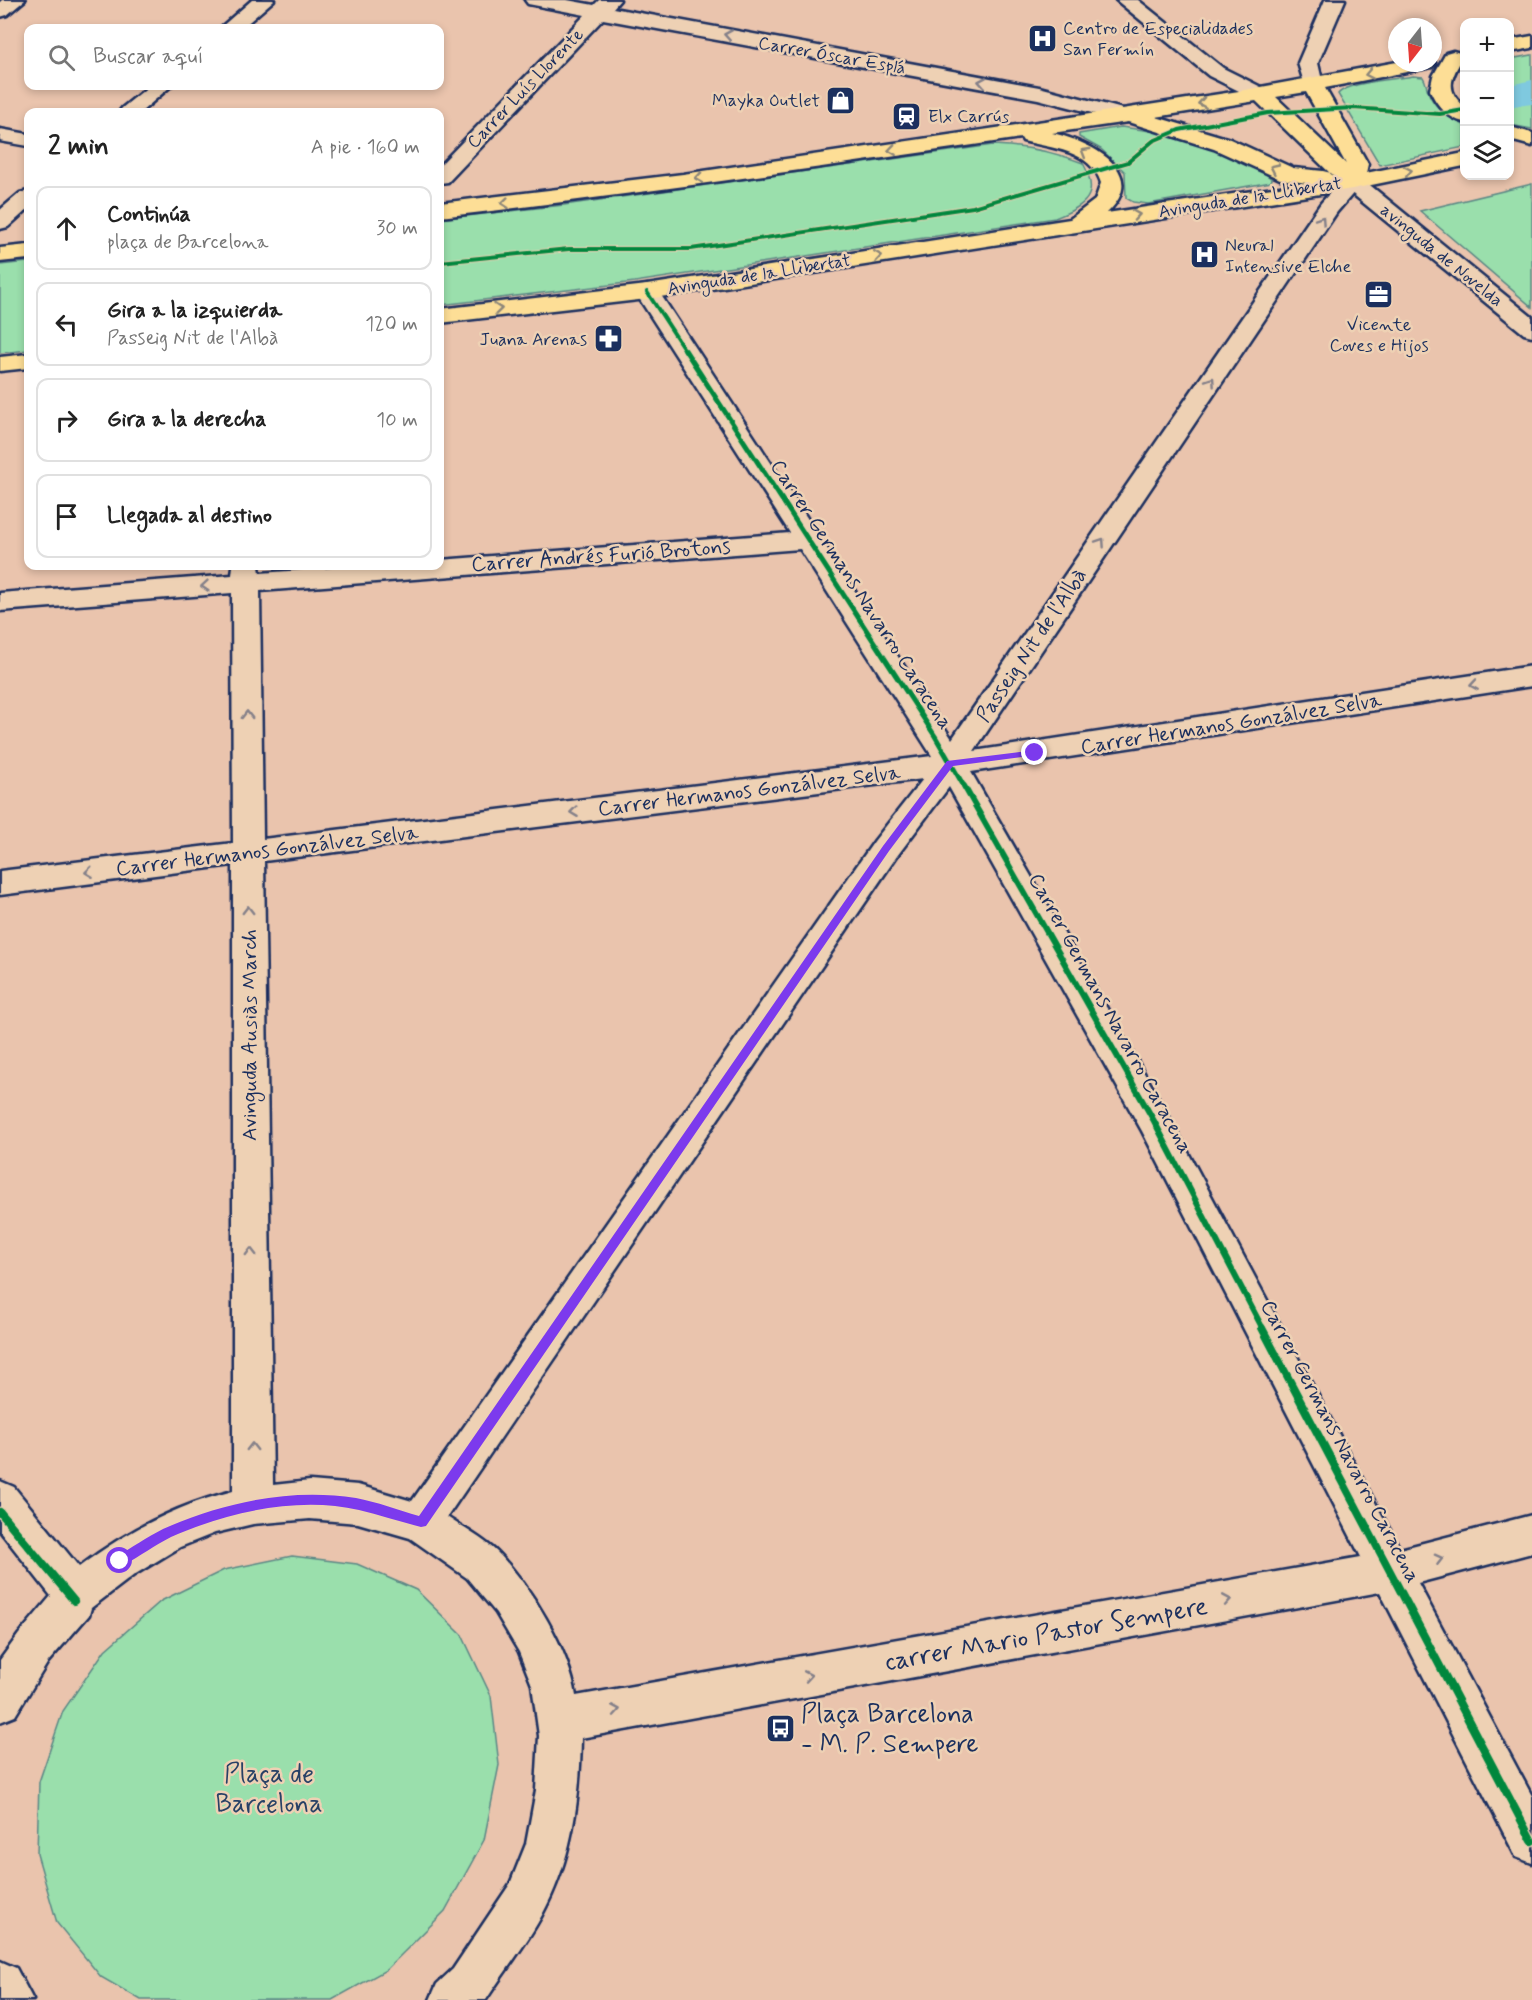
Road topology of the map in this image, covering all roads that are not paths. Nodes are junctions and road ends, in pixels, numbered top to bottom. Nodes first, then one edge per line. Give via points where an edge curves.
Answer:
1 (15, 0) edge
2 (264, 0) edge
3 (535, 0) edge
4 (1126, 0) edge
5 (1335, 0) edge
6 (604, 6) edge
7 (0, 11) edge
8 (235, 24) edge
9 (1532, 42) edge
10 (1514, 45) edge
11 (1450, 58) edge
12 (1388, 70) edge
13 (1313, 85) junction
14 (156, 90) edge
15 (1260, 94) junction
16 (134, 108) edge
17 (1460, 113) edge
18 (1127, 116) junction
19 (1002, 134) junction
20 (0, 135) edge
21 (1514, 135) edge
22 (24, 139) edge
23 (1532, 140) edge
24 (1532, 145) edge
25 (1514, 149) edge
26 (1460, 161) edge
27 (444, 173) edge
28 (1352, 182) junction
29 (24, 201) edge
30 (444, 210) edge
31 (0, 222) edge
32 (1078, 224) junction
33 (24, 252) edge
34 (0, 255) edge
35 (647, 292) junction
36 (444, 316) edge
37 (1532, 328) edge
38 (24, 361) edge
39 (0, 364) edge
40 (807, 540) junction
41 (444, 562) edge
42 (312, 570) edge
43 (246, 574) edge
44 (0, 602) edge
45 (1532, 676) edge
46 (950, 764) junction
47 (248, 853) junction
48 (0, 883) edge
49 (0, 1500) edge
50 (253, 1505) junction
51 (421, 1522) junction
52 (1532, 1534) edge
53 (1390, 1571) junction
54 (76, 1595) junction
55 (0, 1701) edge
56 (558, 1720) junction
57 (1532, 1841) edge
58 (0, 1984) edge
59 (468, 1995) edge
60 (10, 2000) edge

1 - 7 street
2 - 8 street
3 - 6 street, Carrer Óscar Esplá
4 - 15 street via 1216,72
5 - 13 street via 1308,63
18 -> 6 street, Carrer Óscar Esplá via 1039,93
6 - 27 street, Carrer Luís Llorente
9 - 10 highway
11 - 17 highway via 1439,89
12 -> 13 highway, Avinguda de la Llibertat
13 - 15 highway, Avinguda de la Llibertat
13 - 28 highway, Avinguda de la Llibertat via 1357,164
14 - 16 street
15 -> 18 highway, Avinguda de la Llibertat
15 - 28 highway, Avinguda de la Llibertat
18 - 19 highway, Avinguda de la Llibertat
28 -> 18 highway, Avinguda de la Llibertat via 1288,174 1222,144
19 -> 30 highway, Avinguda de la Llibertat via 583,195
32 -> 19 highway, Avinguda de la Llibertat via 1107,205 1112,180 1104,168 1074,146 1027,135
20 - 22 street
21 - 23 highway
24 - 25 highway
28 -> 26 highway, Avinguda de la Llibertat
32 -> 28 highway, Avinguda de la Llibertat
28 - 37 street, avinguda de Novelda
46 -> 28 street, Passeig Nit de l'Albà via 1329,208
29 - 31 street
35 -> 32 highway, Avinguda de la Llibertat
33 - 34 highway
36 -> 35 highway, Avinguda de la Llibertat
35 - 40 street, Carrer Germans Navarro Caracena
38 - 39 highway
40 - 41 street, Carrer Andrés Furió Brotons
40 - 46 street, Carrer Germans Navarro Caracena
42 - 43 street, Carrer Andrés Furió Brotons
43 -> 44 street, Carrer Andrés Furió Brotons
47 -> 43 street, Avinguda Ausiàs March
45 -> 46 street, Carrer Hermanos Gonzálvez Selva
46 -> 47 street, Carrer Hermanos Gonzálvez Selva
46 - 51 street, Passeig Nit de l'Albà via 886,848
46 - 53 street, Carrer Germans Navarro Caracena via 1154,1121
47 -> 48 street, Carrer Hermanos Gonzálvez Selva
50 -> 47 street, Avinguda Ausiàs March
49 - 54 street
50 - 51 street via 310,1500 358,1504
50 - 54 street via 213,1515 166,1534 120,1561
51 - 56 street via 481,1564 511,1599 535,1640 553,1685
53 -> 52 street, carrer Mario Pastor Sempere
56 -> 53 street, carrer Mario Pastor Sempere
53 - 57 street, Carrer Germans Navarro Caracena
54 - 55 street via 75,1601 41,1636
56 - 59 street via 558,1790 548,1844 526,1899
58 - 60 street

